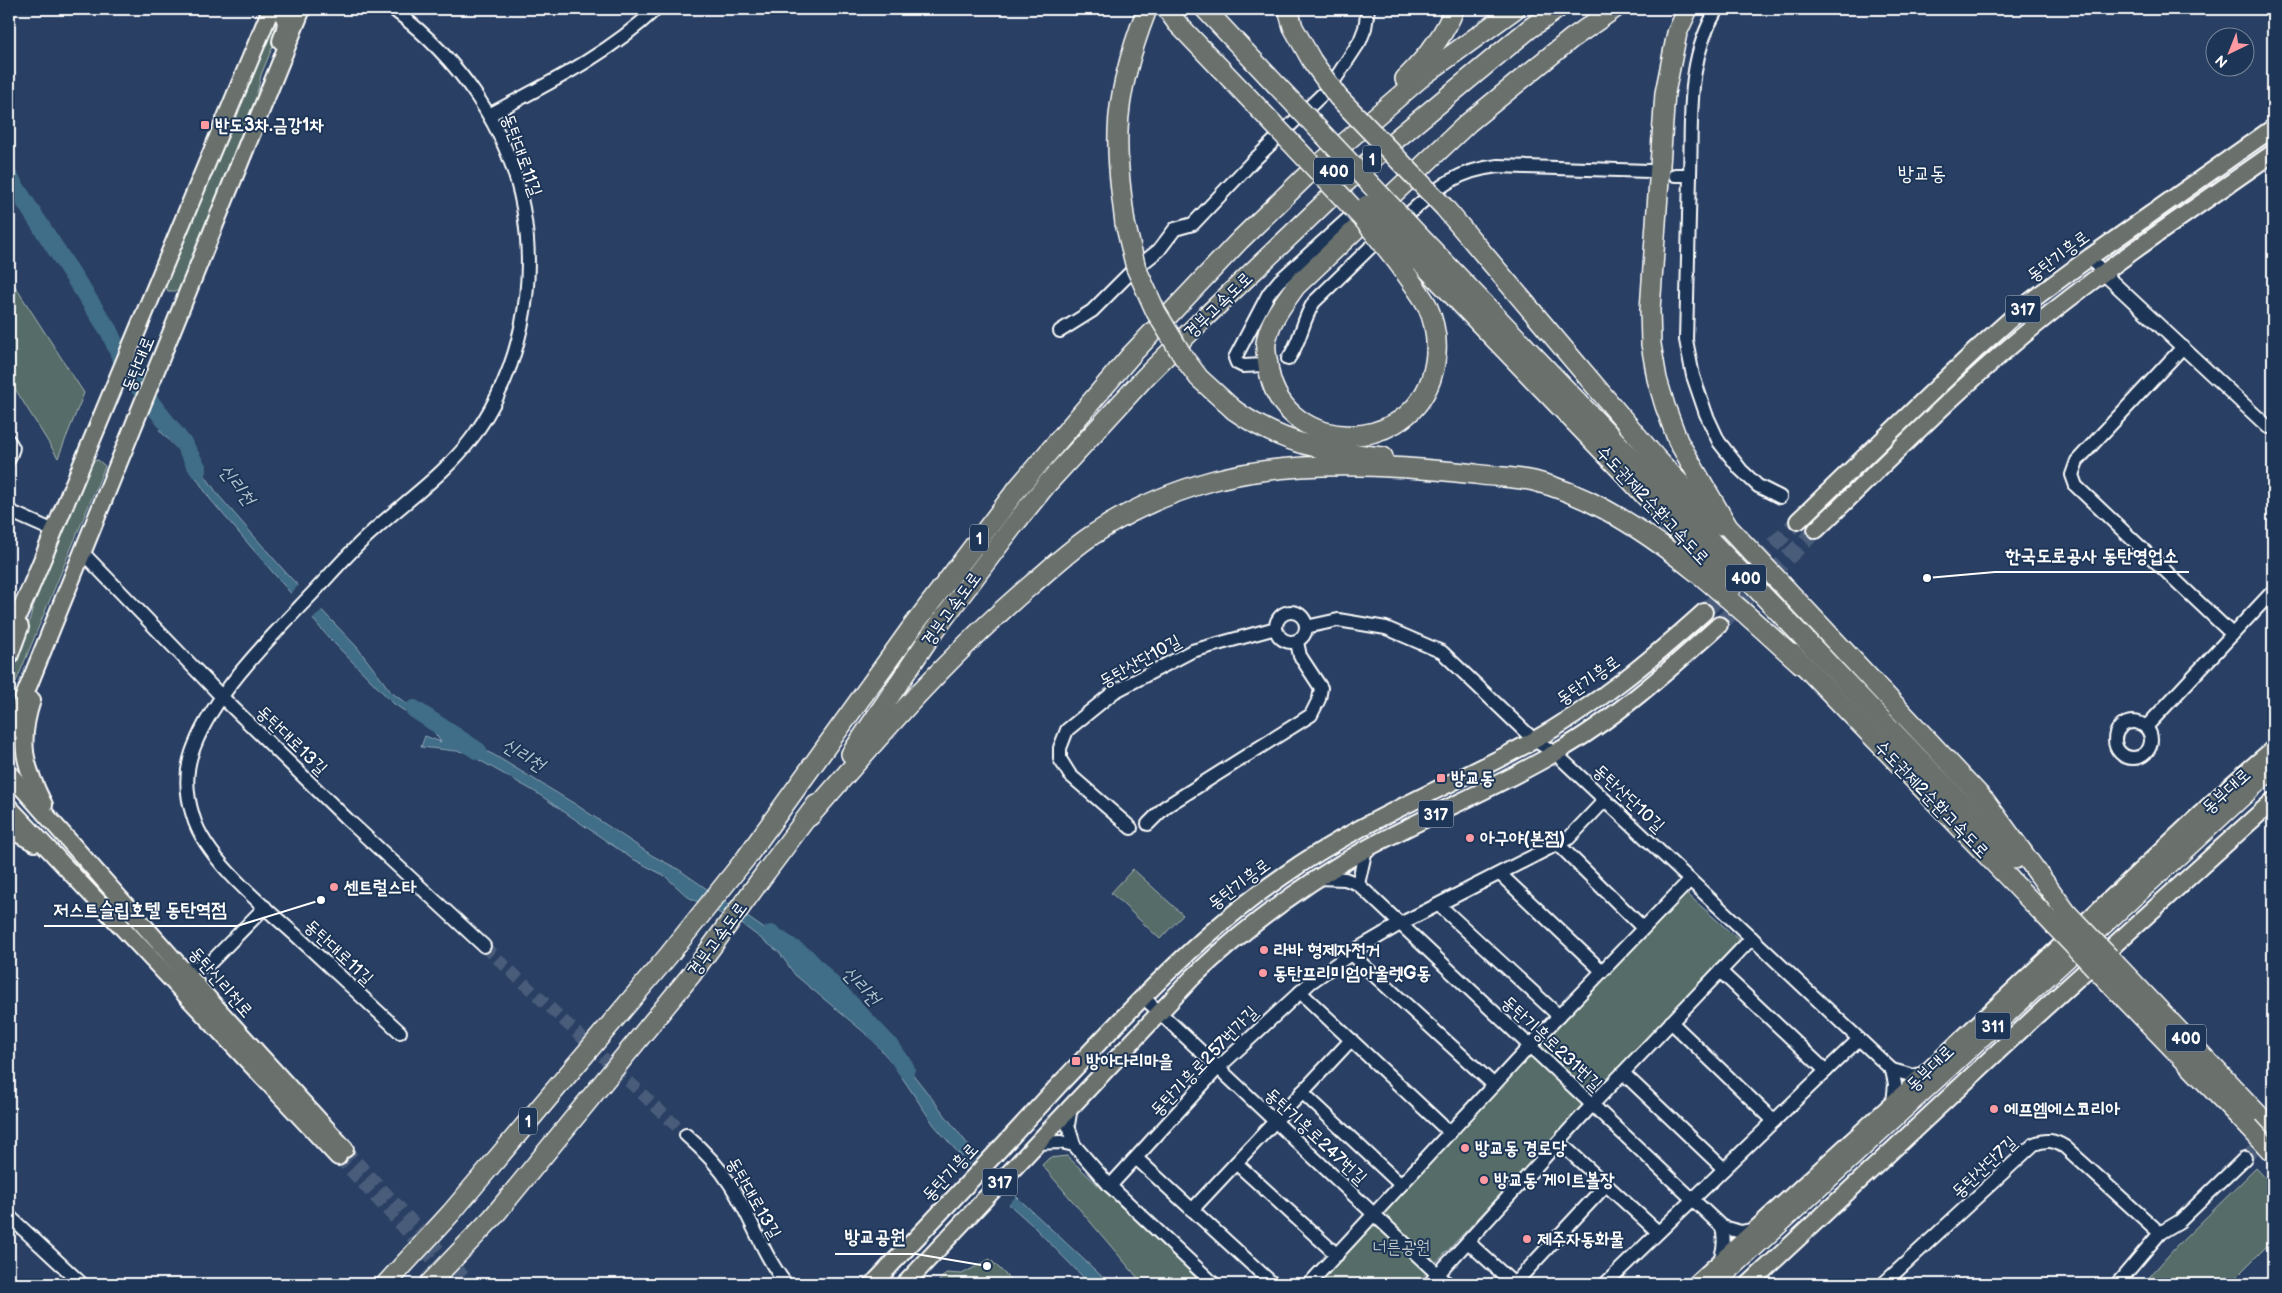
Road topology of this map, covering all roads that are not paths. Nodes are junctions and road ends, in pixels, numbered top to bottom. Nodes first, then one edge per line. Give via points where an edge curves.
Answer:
1 (270, 9) edge
2 (276, 9) edge
3 (302, 9) edge
4 (393, 9) edge
5 (656, 9) edge
6 (1147, 9) edge
7 (1167, 9) edge
8 (1179, 9) edge
9 (1205, 9) edge
10 (1288, 9) edge
11 (1368, 9) edge
12 (1454, 9) edge
13 (1515, 9) edge
14 (1557, 9) edge
15 (1614, 9) edge
16 (1688, 9) edge
17 (1717, 9) edge
18 (276, 74) junction
19 (1256, 86) junction
20 (489, 115) junction
21 (2273, 128) edge
22 (1348, 140) junction
23 (2273, 153) edge
24 (1649, 171) dead end
25 (1676, 175) dead end
26 (1690, 175) junction
27 (1349, 218) dead end
28 (1412, 253) junction
29 (2090, 257) junction
30 (2103, 273) junction
31 (1060, 331) dead end
32 (2183, 347) junction
33 (1288, 359) dead end
34 (1264, 366) dead end
35 (2272, 428) edge
36 (9, 441) edge
37 (9, 459) edge
38 (1534, 481) junction
39 (1780, 497) dead end
40 (9, 511) edge
41 (1798, 520) tunnel mouth
42 (1816, 530) tunnel mouth
43 (54, 531) junction
44 (82, 552) junction
45 (1765, 569) junction
46 (30, 589) junction
47 (2273, 591) edge
48 (59, 610) junction
49 (9, 611) edge
50 (1704, 612) tunnel mouth
51 (1719, 625) tunnel mouth
52 (1306, 626) junction
53 (1276, 628) junction
54 (2232, 634) junction
55 (9, 636) edge
56 (1297, 642) junction
57 (9, 657) edge
58 (1801, 664) junction
59 (223, 698) junction
60 (13, 710) edge
61 (2146, 727) dead end
62 (9, 734) edge
63 (1534, 740) junction
64 (2273, 749) edge
65 (1556, 753) junction
66 (2273, 768) edge
67 (9, 773) edge
68 (2273, 785) edge
69 (1605, 800) junction
70 (2273, 801) edge
71 (9, 807) edge
72 (810, 816) junction
73 (1148, 824) dead end
74 (1131, 828) dead end
75 (57, 829) junction
76 (9, 830) edge
77 (1558, 844) junction
78 (1366, 849) junction
79 (53, 856) junction
80 (1500, 874) junction
81 (1318, 878) junction
82 (1690, 880) junction
83 (1358, 884) junction
84 (1439, 905) junction
85 (265, 908) junction
86 (2060, 919) junction
87 (1400, 924) junction
88 (1643, 928) junction
89 (1752, 938) junction
90 (484, 946) tunnel mouth
91 (1351, 954) junction
92 (184, 969) junction
93 (1720, 971) junction
94 (1602, 972) junction
95 (1300, 992) junction
96 (1142, 996) junction
97 (1160, 1012) junction
98 (1559, 1016) junction
99 (1671, 1022) junction
100 (400, 1032) dead end
101 (1858, 1039) junction
102 (1351, 1040) junction
103 (1530, 1046) junction
104 (1218, 1068) junction
105 (1892, 1070) junction
106 (1826, 1071) junction
107 (1927, 1072) junction
108 (1623, 1073) junction
109 (1494, 1085) junction
110 (1302, 1092) junction
111 (1893, 1103) junction
112 (1592, 1105) junction
113 (1071, 1106) junction
114 (1275, 1121) junction
115 (1774, 1121) junction
116 (2262, 1125) edge
117 (1450, 1132) junction
118 (686, 1135) tunnel mouth
119 (1559, 1142) junction
120 (1074, 1145) junction
121 (1031, 1149) junction
122 (2273, 1153) edge
123 (1136, 1158) junction
124 (2245, 1158) tunnel mouth
125 (1236, 1163) junction
126 (1724, 1169) junction
127 (1401, 1185) junction
128 (1606, 1185) junction
129 (1110, 1186) junction
130 (1692, 1199) junction
131 (1192, 1210) junction
132 (1374, 1214) junction
133 (9, 1216) edge
134 (1722, 1227) junction
135 (1756, 1229) junction
136 (1658, 1232) junction
137 (2160, 1233) junction
138 (1468, 1242) junction
139 (1337, 1254) junction
140 (1718, 1264) junction
141 (1434, 1279) edge
142 (82, 1284) edge
143 (386, 1284) edge
144 (429, 1284) edge
145 (786, 1284) edge
146 (873, 1284) edge
147 (904, 1284) edge
148 (1214, 1284) edge
149 (1273, 1284) edge
150 (1309, 1284) edge
151 (1448, 1284) edge
152 (1514, 1284) edge
153 (1605, 1284) edge
154 (1696, 1284) edge
155 (1714, 1284) edge
156 (1729, 1284) edge
157 (1749, 1284) edge
158 (1882, 1284) edge
159 (2117, 1284) edge

1 - 43 main road, 동탄대로
2 - 18 main road via 284,15 287,23 274,61
3 - 18 main road, 동탄대로
4 - 20 street, 동탄대로11길 via 446,55
5 - 20 street via 584,64
6 - 38 highway, bridge via 1127,72 1118,129 1125,223 1136,268 1156,312 1199,378 1254,424 1301,444
7 - 19 highway
8 - 19 highway, 수도권제2순환고속도로 / 400
9 - 19 highway, 수도권제2순환고속도로 / 400
10 - 45 highway, bridge via 1292,27 1338,97 1444,207 1692,498
11 - 31 street via 1366,28 1360,41 1330,87 1193,224 1175,228 1159,250 1130,273 1092,311
12 - 22 highway via 1437,41
13 - 22 highway, 경부고속도로 / 1 via 1424,75
14 - 72 highway, 경부고속도로 / 1 via 1528,29 1359,170 1199,323 1091,436 1046,486 976,574 929,638
15 - 28 highway via 1571,39 1468,123 1296,286 1274,318 1265,343 1269,378 1280,399 1298,418 1339,436 1371,434 1391,426 1415,407 1428,385 1438,351 1435,329
16 - 45 highway via 1678,33 1665,93 1650,310 1651,344 1657,380 1678,441 1728,527
17 - 26 street via 1706,27 1694,67
18 - 44 main road, 동탄대로
19 - 28 highway, 수도권제2순환고속도로 / 400, bridge
19 - 28 highway, bridge via 1364,220
20 - 59 street, 동탄대로11길 via 522,198 529,262 527,294 517,344 498,394 462,451 429,484 371,532 266,643
21 - 29 main road, 동탄기흥로 / 317
22 - 143 highway, 경부고속도로 / 1 via 1306,176 1233,248 1057,439 910,630 746,858 668,956 451,1213
23 - 30 main road, 317
24 - 33 street via 1498,166 1476,168 1455,177 1373,244 1314,302
25 - 26 street
26 - 39 street via 1686,340 1693,376 1719,442 1758,486
27 - 34 street via 1269,293 1235,358 1236,363 1243,366
28 - 58 highway, 수도권제2순환고속도로 / 400 via 1622,471
28 - 86 highway, 수도권제2순환고속도로 / 400
29 - 30 street
29 - 41 main road, 동탄기흥로 / 317 via 2032,300 1976,350
30 - 32 street
30 - 42 main road, 317 via 1992,362
32 - 35 street
32 - 54 street via 2078,461 2072,475 2076,486
36 - 37 street via 13,448
38 - 58 highway via 1604,509 1653,539 1734,604
38 - 72 highway via 1422,468 1283,468 1216,480 1147,504 1090,537 1000,611 905,708
40 - 43 street
43 - 46 main road, 동탄대로
44 - 48 main road, 동탄대로
44 - 59 street, 동탄대로13길
45 - 86 highway via 1976,791
46 - 49 main road
46 - 55 main road, 동탄대로
46 - 57 main road
47 - 54 street
48 - 60 main road, 동탄대로
48 - 75 main road via 27,714 23,745 29,773
50 - 63 main road, 동탄기흥로 / 317 via 1633,674
51 - 65 main road, 317 via 1621,708
52 - 53 street via 1298,614 1288,612 1279,618
52 - 56 street via 1304,636
52 - 63 street, 동탄산단10길 via 1338,620 1386,628 1442,652
53 - 56 street via 1283,640
53 - 74 street, 동탄산단10길 via 1192,651 1114,692 1067,730 1060,748 1060,759 1070,775
54 - 61 street
56 - 73 street via 1300,656 1321,688 1311,715 1166,807
58 - 86 highway, 수도권제2순환고속도로 / 400
59 - 85 street, 동탄대로11길 via 192,750 187,786 193,819 218,860
59 - 90 street, 동탄대로13길
60 - 62 main road, 동탄대로
63 - 65 street, 동탄산단10길
63 - 96 main road, 동탄기흥로 / 317 via 1360,828 1286,874 1216,926
64 - 107 main road, 동부대로
65 - 69 street, 동탄산단10길
65 - 78 main road, 317
66 - 155 highway, 동부대로 / 311
67 - 75 main road, 동탄신리천로
68 - 156 highway, 동부대로 / 311
69 - 77 street, 동탄기흥로257번가길 via 1569,838
69 - 82 street, 동탄산단10길
70 - 157 main road via 2037,1015
71 - 79 main road, 동탄신리천로
72 - 144 highway, 경부고속도로 / 1, bridge via 691,974 493,1217
75 - 92 main road, 동탄신리천로
76 - 79 main road
77 - 80 street, 동탄기흥로257번가길
77 - 88 street
78 - 81 main road, 317
78 - 83 street
79 - 92 main road, 동탄신리천로 via 342,1153
80 - 84 street, 동탄기흥로257번가길
80 - 94 street
81 - 83 street via 1345,879
81 - 97 main road, 317 via 1238,936
82 - 88 street
82 - 89 street, 동탄산단10길
83 - 87 street, 동탄기흥로231번길
84 - 87 street, 동탄기흥로257번가길
84 - 98 street
85 - 92 street via 208,965
85 - 100 street, 동탄대로11길
86 - 116 highway, 수도권제2순환고속도로 / 400, bridge
87 - 91 street, 동탄기흥로257번가길
87 - 103 street, 동탄기흥로231번길
88 - 94 street
89 - 93 street
89 - 101 street, 동탄산단10길
91 - 95 street, 동탄기흥로257번가길
91 - 109 street
93 - 99 street
93 - 106 street
94 - 98 street
95 - 102 street
95 - 104 street, 동탄기흥로257번가길
96 - 97 street, 동탄기흥로247번길
96 - 146 main road, 동탄기흥로 / 317
97 - 104 street, 동탄기흥로247번길
97 - 113 main road, 317
98 - 103 street
99 - 108 street
99 - 115 street
101 - 105 street, 동탄산단10길
101 - 106 street
102 - 110 street
102 - 117 street
103 - 109 street
103 - 112 street, 동탄기흥로231번길
104 - 114 street, 동탄기흥로247번길
104 - 123 street, 동탄기흥로257번가길
105 - 107 street via 1914,1076
105 - 111 street via 1895,1084
106 - 115 street
107 - 111 main road, 동부대로
108 - 112 street
108 - 126 street
109 - 117 street
110 - 114 street
110 - 127 street
111 - 135 main road, 동부대로
112 - 119 street
112 - 130 street, 동탄기흥로231번길
113 - 120 street via 1068,1125
113 - 121 main road, 317
114 - 125 street
114 - 132 street, 동탄기흥로247번길
115 - 126 street
116 - 122 highway, 수도권제2순환고속도로 / 400, bridge
117 - 127 street
118 - 145 street, 동탄대로13길 via 711,1159 730,1184 764,1251
119 - 128 street
119 - 138 street
120 - 121 street via 1061,1142
120 - 129 street
121 - 147 main road, 317
123 - 129 street, 동탄기흥로257번가길
123 - 131 street
124 - 137 street via 2180,1221
125 - 131 street
125 - 139 street
126 - 130 street
127 - 132 street
128 - 136 street
128 - 152 street
129 - 148 street
130 - 134 street, 동탄기흥로231번길
130 - 136 street
131 - 149 street
132 - 139 street
132 - 141 street, 동탄기흥로247번길
133 - 142 street
134 - 135 street via 1741,1232
134 - 140 street via 1725,1245
135 - 140 main road, 동부대로
136 - 153 street
137 - 158 street, 동탄산단7길 via 2064,1147 2056,1141 2044,1140 2034,1144
137 - 159 street
138 - 141 street
138 - 152 street
139 - 150 street
140 - 154 main road, 동부대로
141 - 151 street, 동탄기흥로247번길

